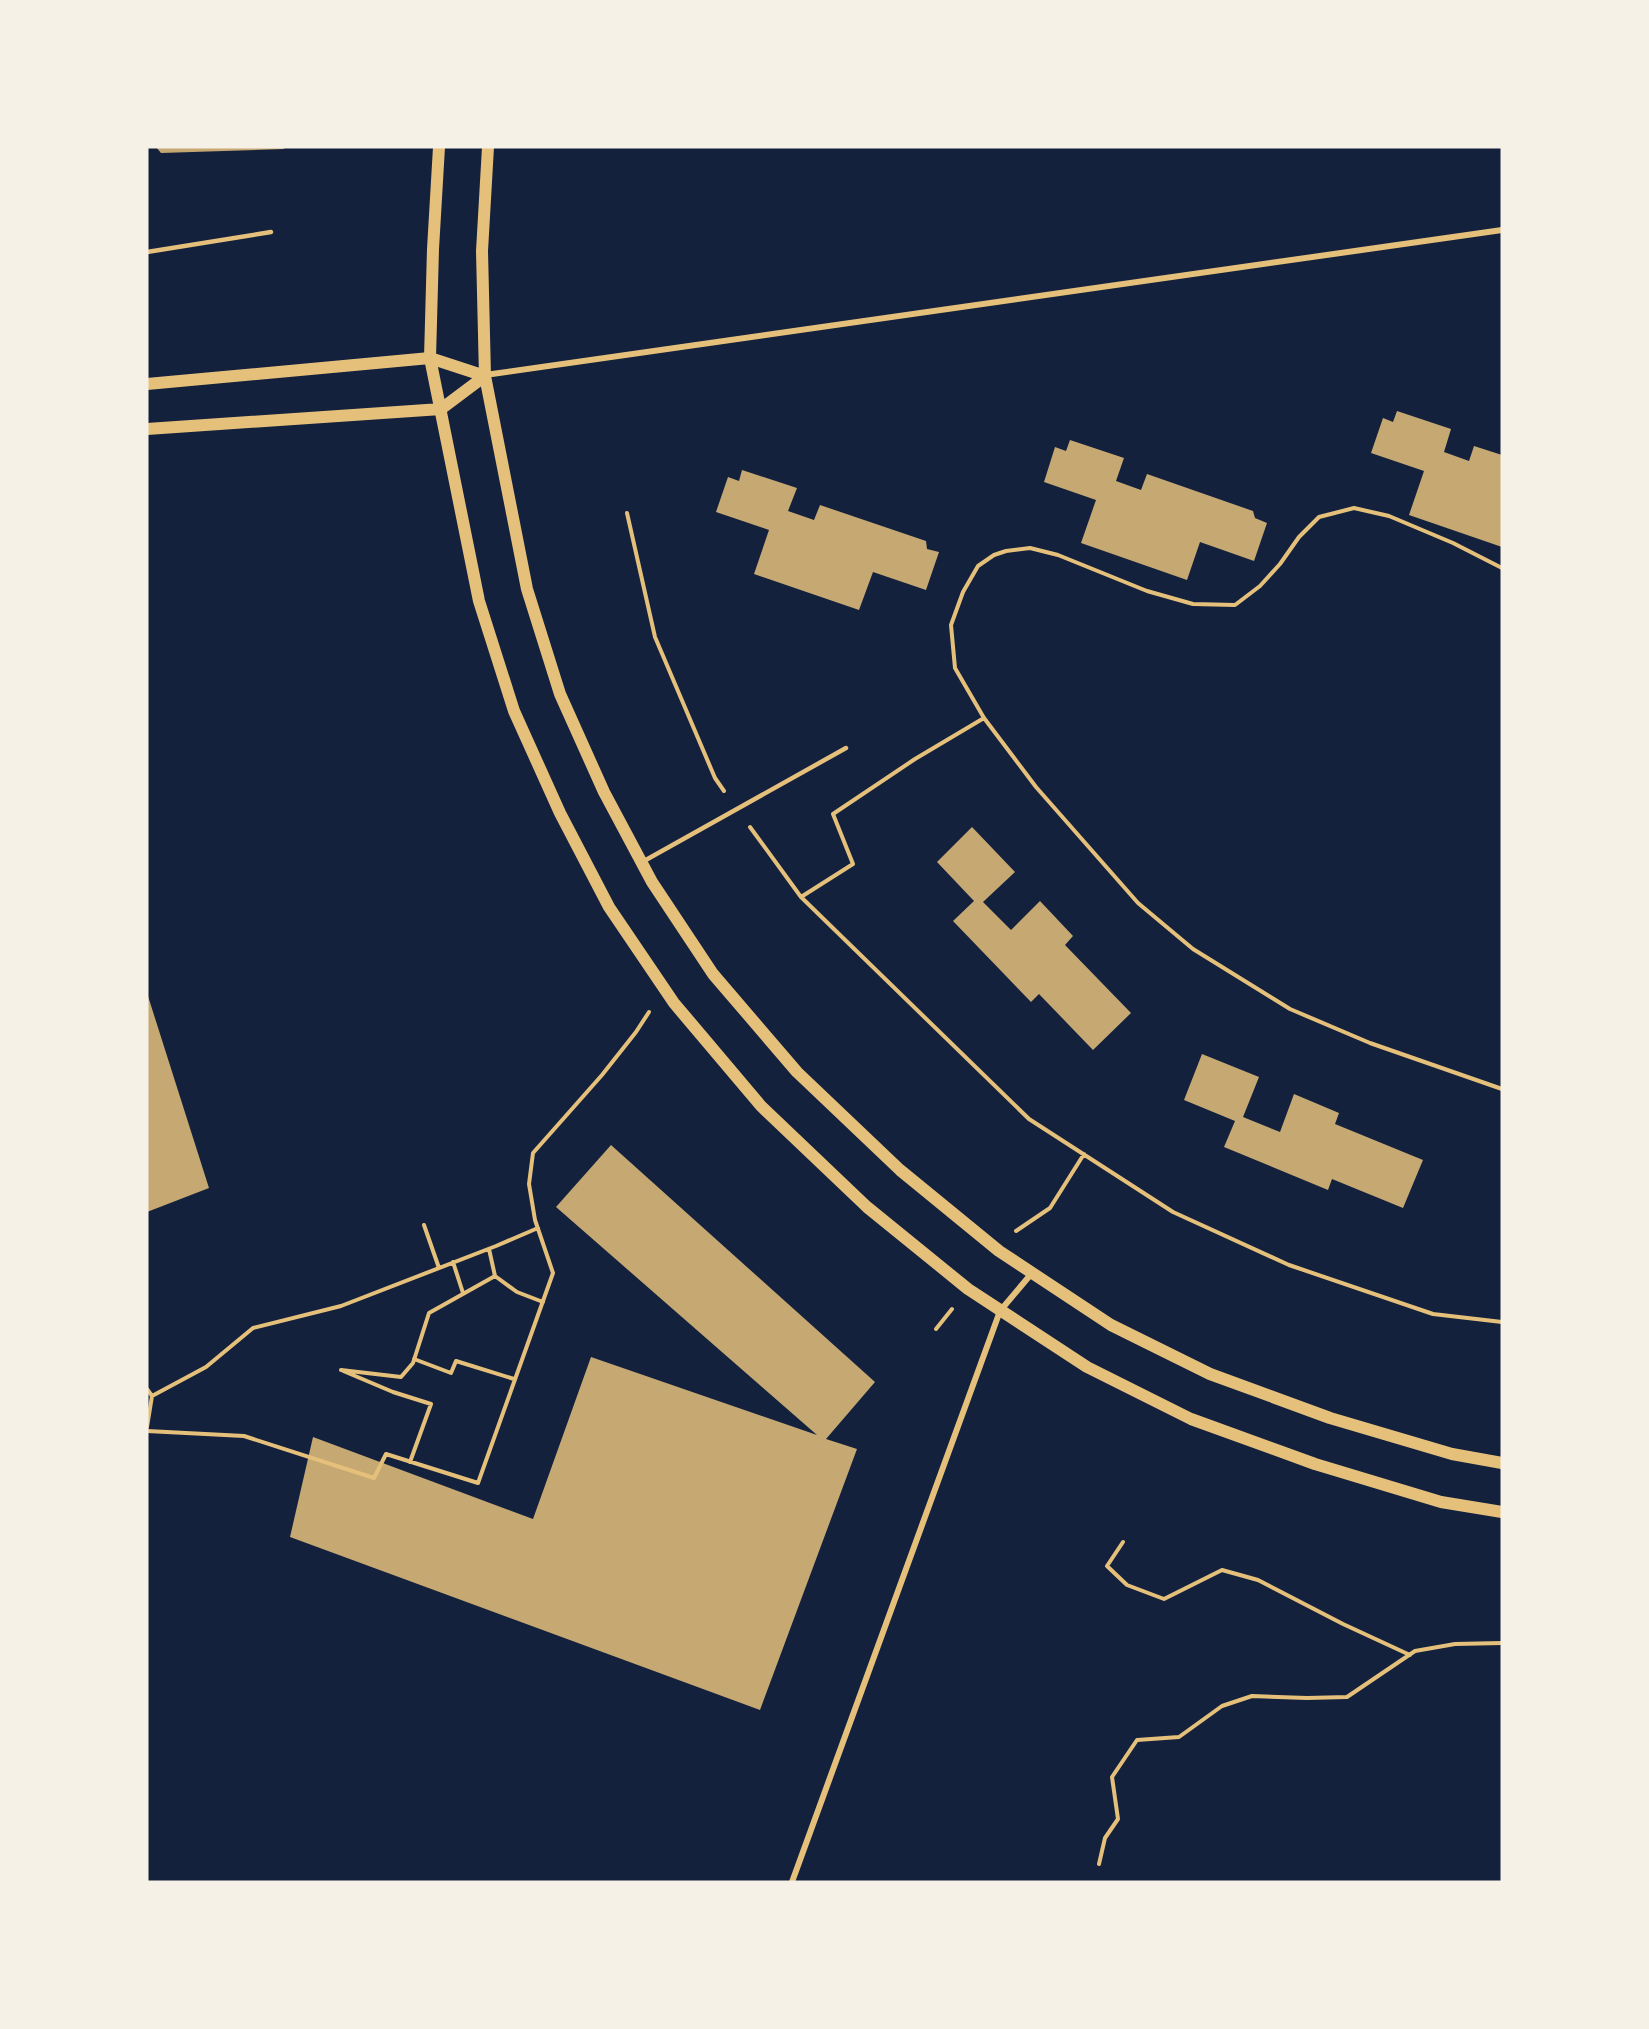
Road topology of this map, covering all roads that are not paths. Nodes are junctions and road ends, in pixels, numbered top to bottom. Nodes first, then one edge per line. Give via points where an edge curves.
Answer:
1 (439, 147) edge
2 (488, 147) edge
3 (1502, 230) edge
4 (272, 232) dead end
5 (147, 252) edge
6 (430, 358) junction
7 (485, 376) junction
8 (147, 384) edge
9 (441, 409) junction
10 (147, 429) edge
11 (846, 748) dead end
12 (642, 863) junction
13 (1032, 1273) junction
14 (1000, 1311) junction
15 (1502, 1463) edge
16 (1502, 1512) edge
17 (792, 1882) edge

1 - 6 main road
2 - 7 main road via 482,251
3 - 7 street
4 - 5 lane
6 - 7 main road
6 - 8 main road
6 - 9 main road
7 - 9 main road
7 - 12 main road via 527,589 557,683 604,792
9 - 10 main road
9 - 14 main road via 479,601 514,711 560,813 609,907 674,1004 761,1106 867,1207
11 - 12 lane
12 - 13 main road via 713,974 797,1072 900,1170
13 - 14 street
13 - 15 main road via 1111,1325 1210,1374 1330,1418 1452,1454
14 - 16 main road via 1087,1367 1191,1419 1326,1468 1441,1502
14 - 17 street

